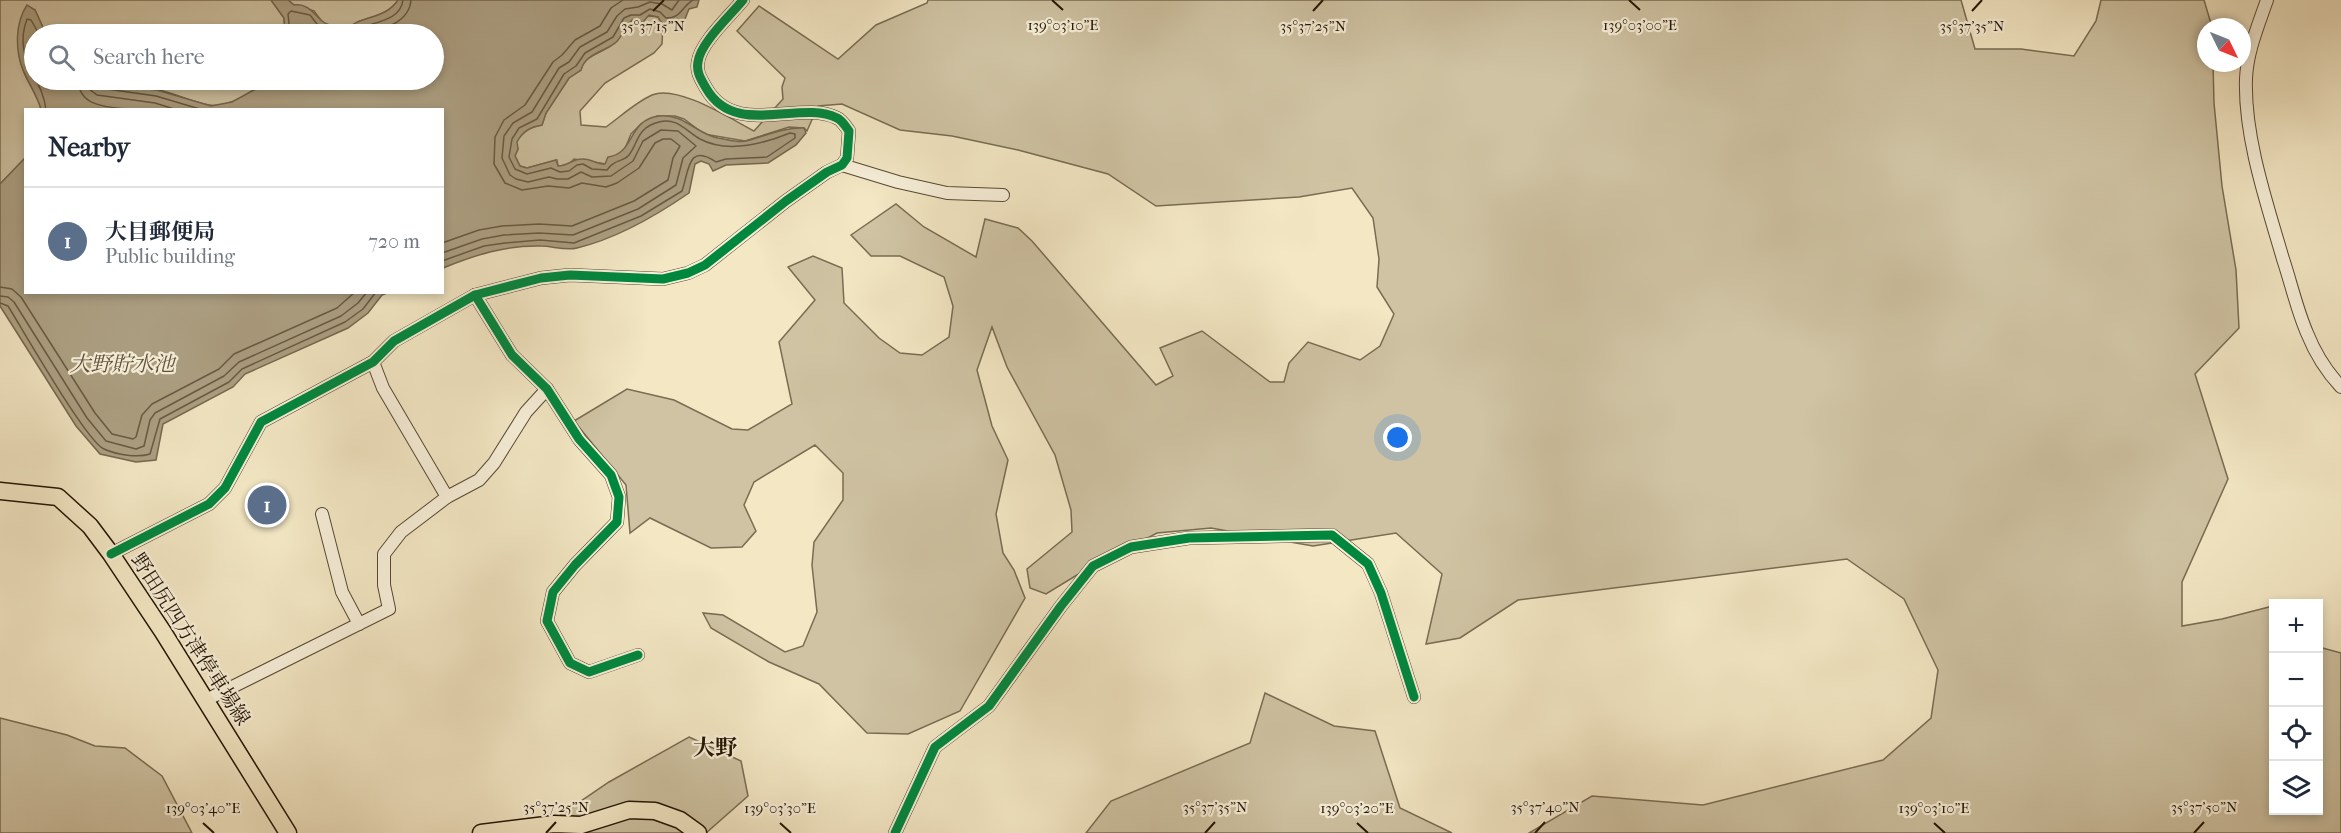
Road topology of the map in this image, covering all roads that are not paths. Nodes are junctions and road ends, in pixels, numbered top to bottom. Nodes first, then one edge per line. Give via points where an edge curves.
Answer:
1 (743, 0) edge
2 (2268, 0) edge
3 (846, 156) junction
4 (1003, 195) dead end
5 (475, 295) junction
6 (373, 362) junction
7 (2341, 387) edge
8 (547, 389) junction
9 (0, 491) edge
10 (447, 497) junction
11 (322, 514) dead end
12 (111, 554) junction
13 (359, 624) junction
14 (638, 655) dead end
15 (1414, 697) dead end
16 (206, 700) junction
17 (288, 833) edge
18 (481, 833) edge
19 (698, 833) edge
20 (895, 833) edge

1 - 3 street via 703,48 698,75 709,93 730,111 757,116 816,113 838,118 849,131
2 - 7 street via 2249,56 2246,80 2252,136 2272,219 2307,333
3 - 4 street via 898,182 947,193
3 - 5 street via 705,265 688,273 663,279 570,275 541,278
5 - 6 street via 394,341
5 - 8 street via 512,355
6 - 10 street via 383,388
6 - 12 street via 261,422 225,488 209,504
8 - 10 street via 526,412 479,480
8 - 14 street via 579,439 611,475 619,497 617,522 553,592 547,621 570,663 589,672
9 - 12 main road, 野田尻四方津停車場線 via 58,497 90,526
10 - 13 street via 400,532 384,554 389,609
11 - 13 street via 342,592
12 - 16 main road, 野田尻四方津停車場線
13 - 16 street
15 - 20 street via 1368,564 1332,535 1189,538 1131,547 1093,566 989,706 935,747
16 - 17 main road, 野田尻四方津停車場線
18 - 19 main road via 554,824 581,825 629,810 655,811 680,820

